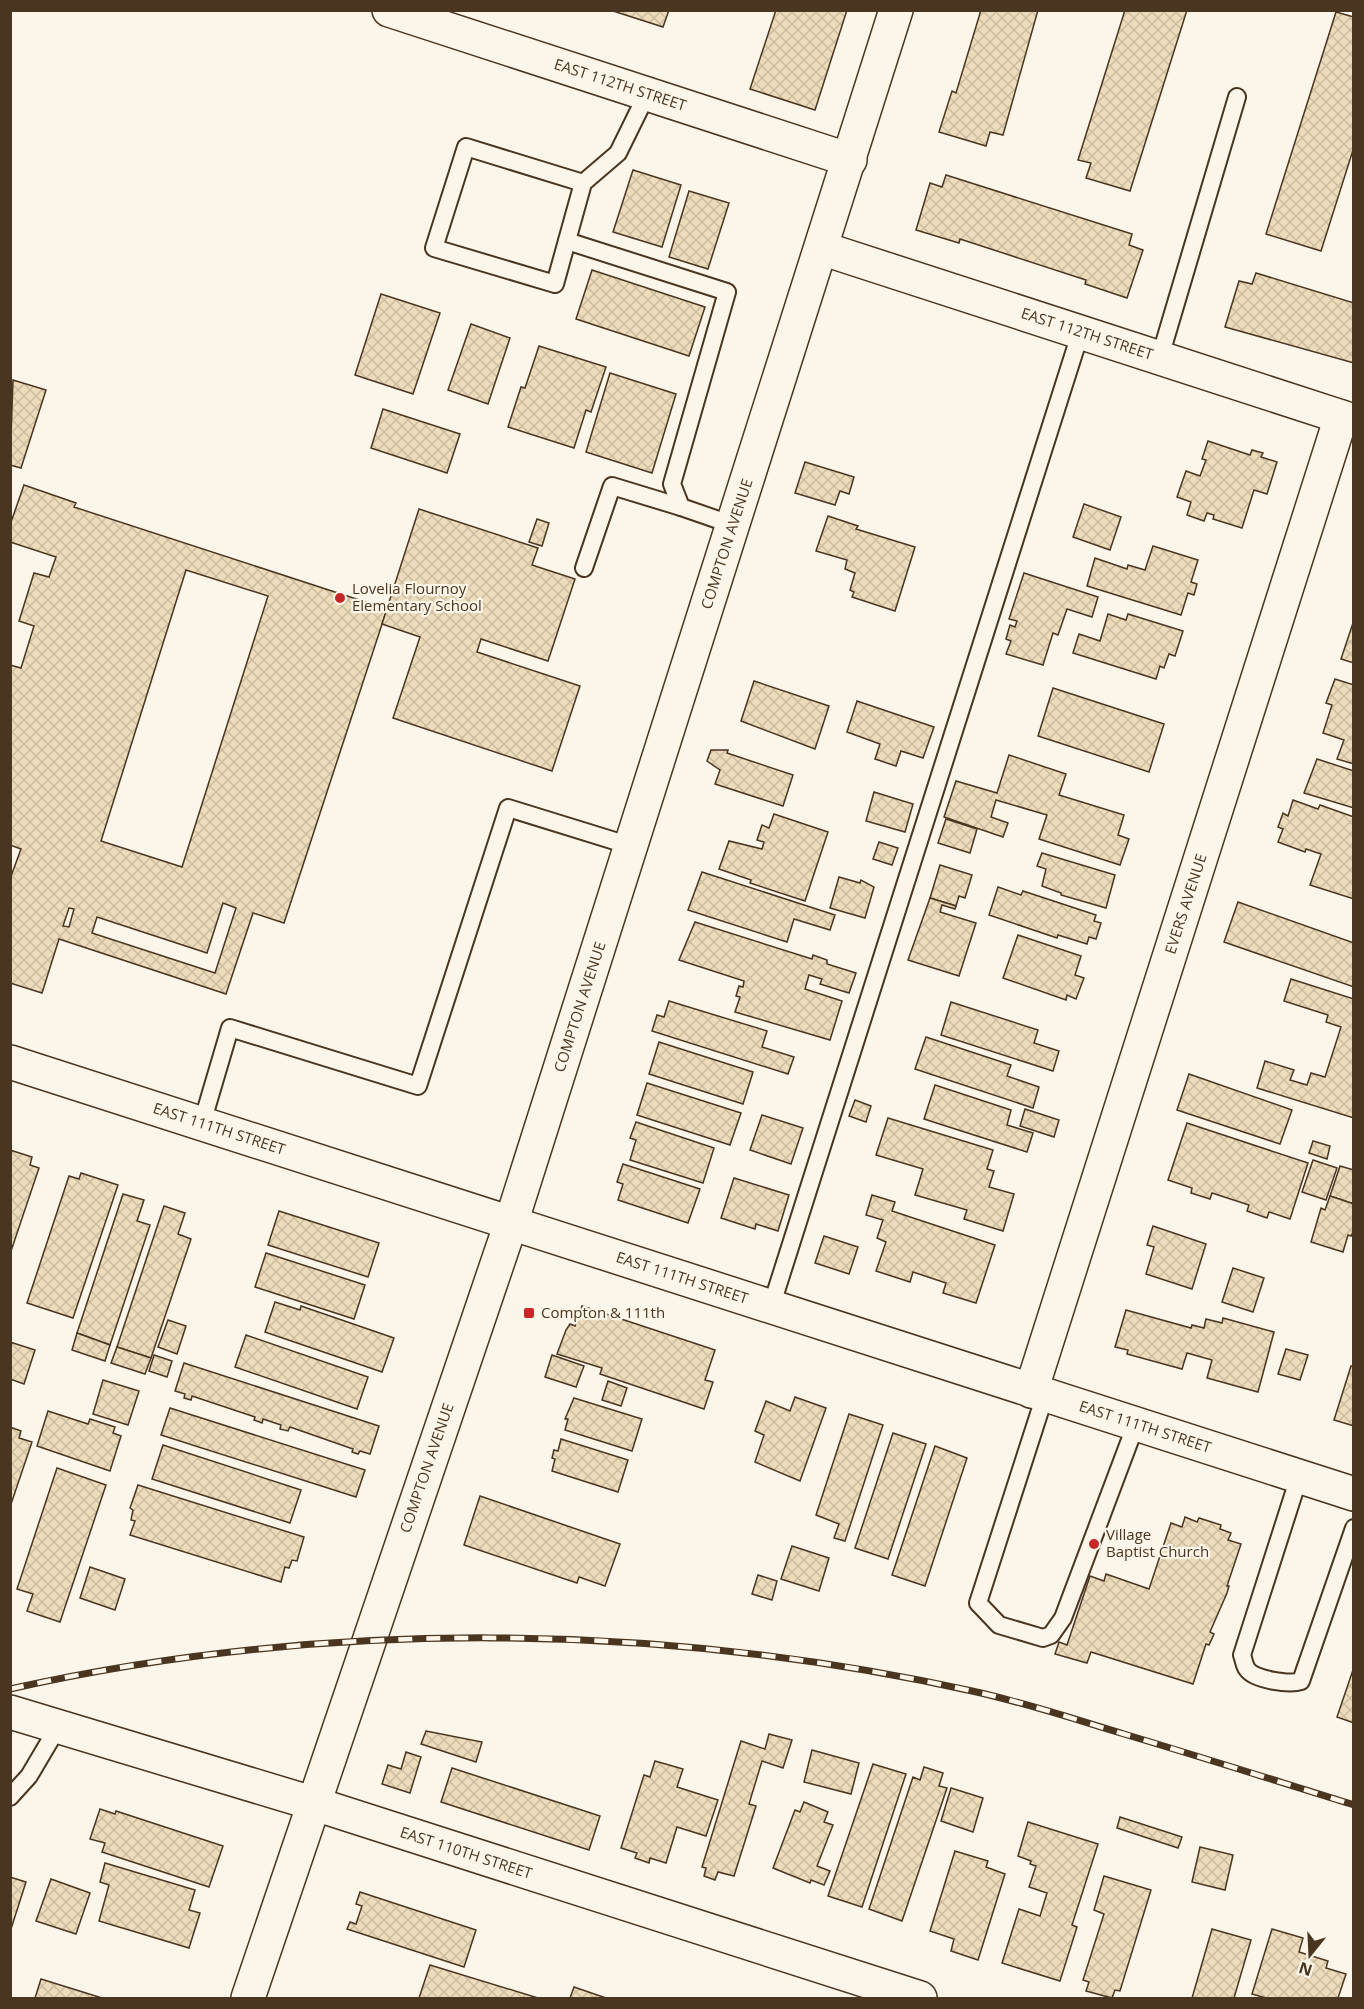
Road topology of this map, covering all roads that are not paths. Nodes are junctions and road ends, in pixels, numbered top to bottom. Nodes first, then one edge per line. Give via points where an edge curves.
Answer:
1 (389, 10) edge
2 (896, 10) edge
3 (647, 94) junction
4 (1237, 97) dead end
5 (850, 160) junction
6 (583, 183) junction
7 (567, 241) junction
8 (821, 248) junction
9 (1081, 331) junction
10 (1160, 357) junction
11 (1347, 419) edge
12 (681, 507) junction
13 (733, 525) junction
14 (584, 568) dead end
15 (631, 846) junction
16 (10, 1062) edge
17 (202, 1123) junction
18 (511, 1223) junction
19 (771, 1307) junction
20 (1038, 1393) junction
21 (1136, 1425) junction
22 (1299, 1477) junction
23 (1353, 1494) edge
24 (1353, 1528) edge
25 (10, 1712) edge
26 (58, 1726) junction
27 (10, 1797) edge
28 (312, 1803) junction
29 (248, 1998) edge
30 (920, 1998) edge

1 - 3 street, EAST 112TH STREET
2 - 5 street, COMPTON AVENUE
3 - 5 street, EAST 112TH STREET
3 - 6 lane via 618,153
4 - 10 lane
5 - 8 street, COMPTON AVENUE
6 - 7 lane
6 - 7 lane via 466,147 434,248 555,284
7 - 12 lane via 727,292 672,484
8 - 9 street, EAST 112TH STREET
8 - 13 street, COMPTON AVENUE
9 - 10 street, EAST 112TH STREET
9 - 19 lane
10 - 11 street, EAST 112TH STREET
11 - 20 street, EVERS AVENUE
12 - 13 lane
12 - 14 lane via 612,486
13 - 15 street, COMPTON AVENUE
15 - 17 lane via 508,808 418,1086 230,1028
15 - 18 street, COMPTON AVENUE
16 - 17 street, EAST 111TH STREET
17 - 18 street, EAST 111TH STREET
18 - 19 street, EAST 111TH STREET
18 - 28 street, COMPTON AVENUE
19 - 20 street, EAST 111TH STREET
20 - 21 street, EAST 111TH STREET
20 - 21 lane via 978,1603 999,1625 1043,1638 1051,1635 1063,1618
21 - 22 street, EAST 111TH STREET
22 - 23 street, EAST 111TH STREET
22 - 24 lane via 1242,1655 1251,1674 1290,1685 1301,1681
25 - 26 street, EAST 110TH STREET
26 - 27 lane via 29,1776
26 - 28 street, EAST 110TH STREET
28 - 29 street, COMPTON AVENUE
28 - 30 street, EAST 110TH STREET

